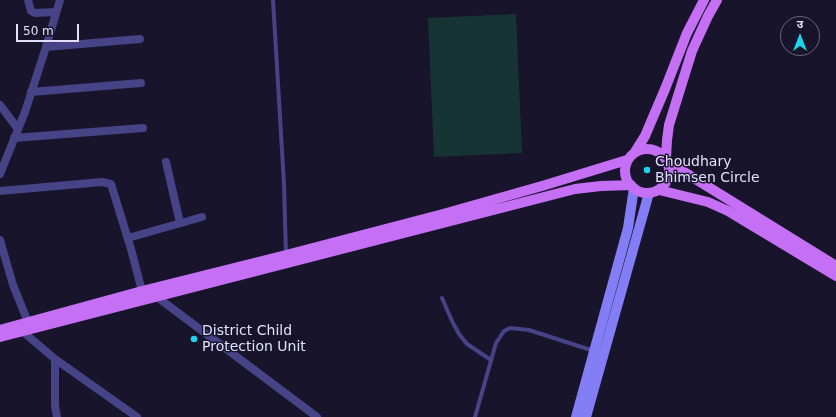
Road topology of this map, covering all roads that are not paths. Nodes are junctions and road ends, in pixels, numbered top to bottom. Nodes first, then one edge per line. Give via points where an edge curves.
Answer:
1 (28, 0) edge
2 (60, 0) edge
3 (273, 0) edge
4 (704, 0) edge
5 (717, 0) edge
6 (56, 12) junction
7 (140, 39) dead end
8 (46, 47) junction
9 (141, 83) dead end
10 (31, 92) junction
11 (0, 105) edge
12 (143, 128) dead end
13 (18, 129) junction
14 (14, 138) junction
15 (635, 152) junction
16 (627, 160) junction
17 (667, 160) junction
18 (166, 162) dead end
19 (0, 174) edge
20 (632, 187) junction
21 (0, 191) edge
22 (654, 191) junction
23 (202, 217) dead end
24 (180, 223) junction
25 (128, 238) junction
26 (0, 240) edge
27 (286, 260) junction
28 (836, 266) edge
29 (836, 276) edge
30 (142, 291) junction
31 (157, 297) junction
32 (442, 298) dead end
33 (28, 322) junction
34 (0, 330) edge
35 (22, 331) junction
36 (0, 337) edge
37 (594, 351) junction
38 (55, 359) junction
39 (491, 360) junction
40 (57, 417) edge
41 (137, 417) edge
42 (317, 417) edge
43 (475, 417) edge
44 (576, 417) edge
45 (586, 417) edge

1 - 6 street via 31,11 35,13
2 - 6 street
3 - 27 lane
4 - 15 main road via 687,33 645,136
5 - 17 main road via 692,51 669,125
6 - 8 street
7 - 8 street
8 - 10 street
9 - 10 street
10 - 13 street
11 - 13 street
12 - 14 street
13 - 14 street
14 - 19 street
15 - 16 main road
15 - 17 main road via 649,148 661,153
16 - 20 main road via 626,176
16 - 27 main road
17 - 22 main road via 668,179
17 - 28 main road
18 - 24 street
20 - 22 main road via 641,192
20 - 27 main road via 601,186 575,190
20 - 37 street via 628,228
21 - 25 street via 108,182 113,188
22 - 29 main road via 708,202 728,211
22 - 45 street
23 - 24 street
24 - 25 street
25 - 30 street
26 - 33 street via 12,285
27 - 30 main road
27 - 31 main road
30 - 33 main road
31 - 35 main road
31 - 42 street
32 - 39 lane via 459,334 467,344
33 - 34 main road
35 - 36 main road
35 - 38 street
37 - 39 lane via 529,330 510,328 500,336
37 - 44 street
38 - 40 street
38 - 41 street
39 - 43 lane

